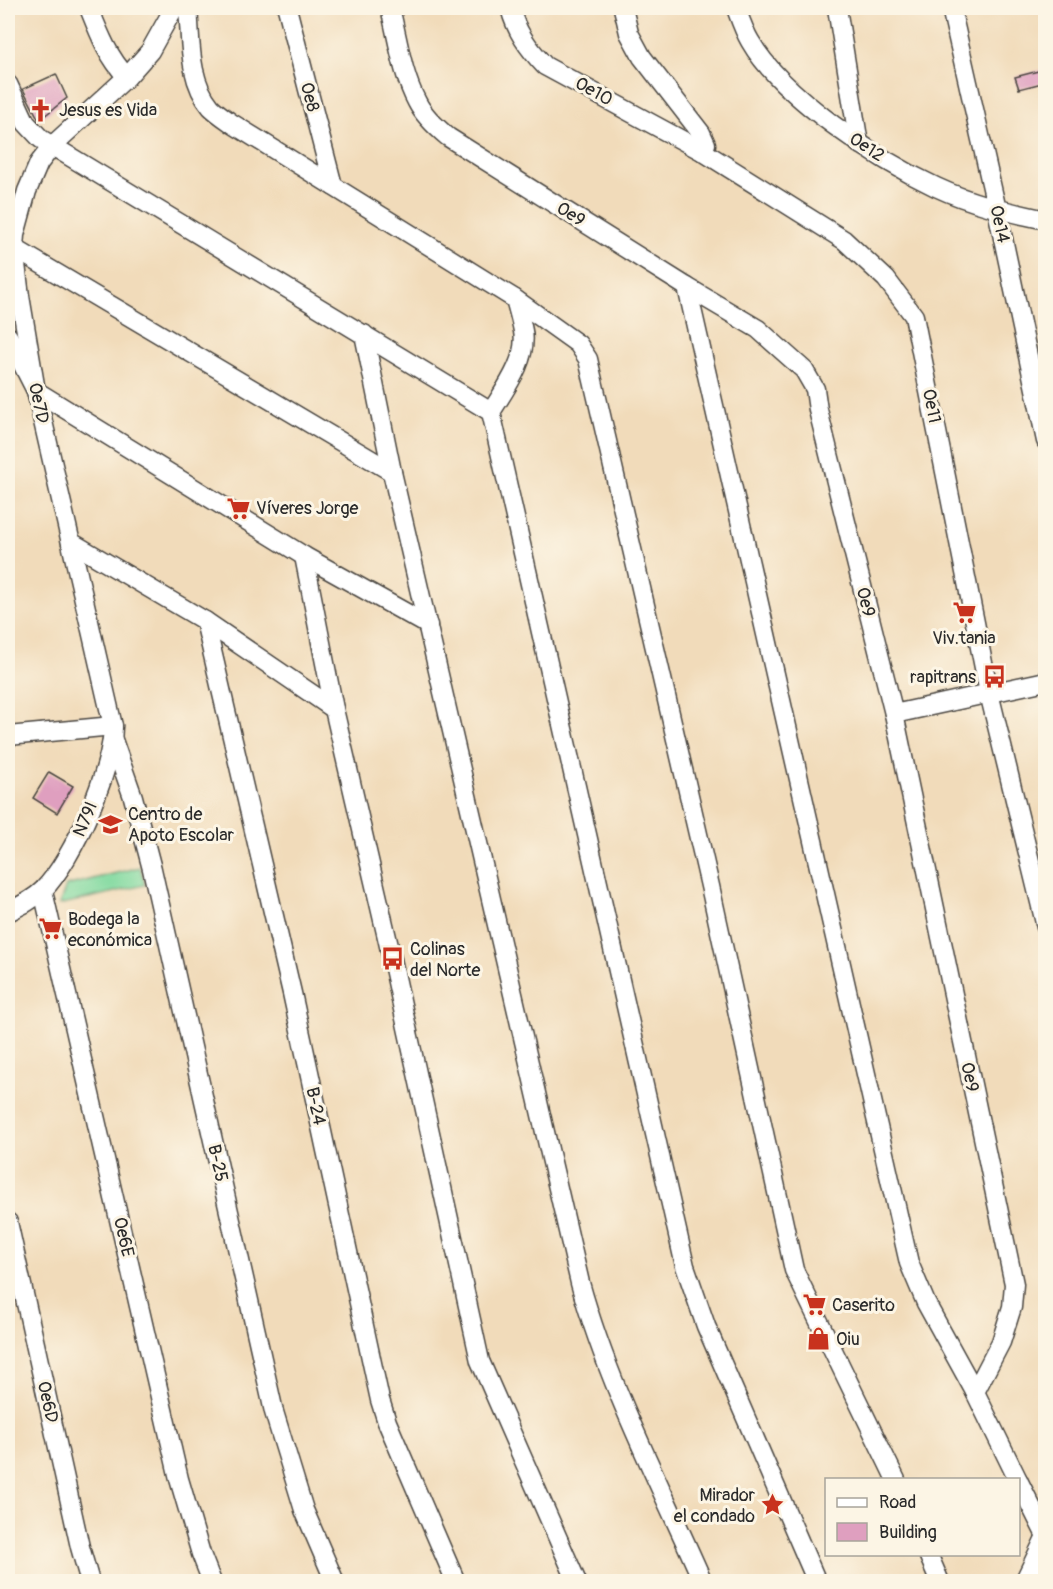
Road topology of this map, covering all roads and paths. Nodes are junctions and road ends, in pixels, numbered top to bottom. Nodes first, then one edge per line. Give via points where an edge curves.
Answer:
1 (89, 8) edge
2 (174, 8) edge
3 (188, 8) edge
4 (287, 8) edge
5 (390, 8) edge
6 (510, 8) edge
7 (623, 8) edge
8 (736, 8) edge
9 (837, 8) edge
10 (951, 8) edge
11 (127, 77) junction
12 (8, 84) edge
13 (860, 144) junction
14 (53, 145) junction
15 (702, 151) junction
16 (333, 186) junction
17 (997, 210) junction
18 (1046, 220) edge
19 (14, 248) junction
20 (687, 287) junction
21 (515, 299) junction
22 (364, 334) junction
23 (8, 336) edge
24 (36, 391) junction
25 (491, 412) junction
26 (1046, 441) edge
27 (392, 472) junction
28 (71, 542) junction
29 (304, 556) junction
30 (205, 621) junction
31 (428, 626) junction
32 (1046, 681) edge
33 (989, 693) junction
34 (334, 709) junction
35 (894, 714) junction
36 (113, 733) junction
37 (8, 736) edge
38 (43, 891) junction
39 (8, 912) edge
40 (1046, 927) edge
41 (8, 1222) edge
42 (975, 1392) junction
43 (896, 1478) edge
44 (1017, 1478) edge
45 (1020, 1484) edge
46 (1046, 1536) edge
47 (929, 1556) edge
48 (90, 1581) edge
49 (212, 1581) edge
50 (335, 1581) edge
51 (456, 1581) edge
52 (577, 1581) edge
53 (703, 1581) edge
54 (818, 1581) edge
55 (939, 1581) edge
56 (1024, 1581) edge

1 - 11 street via 107,51
2 - 11 street, Oe7D via 150,51
3 - 16 street via 195,76 212,108
4 - 16 street, Oe8
5 - 20 street, Oe9 via 408,84 418,105 448,138
6 - 15 street, Oe10 via 519,33 545,66
7 - 15 street via 629,33 642,57 701,133 706,144
8 - 13 street, Oe12 via 751,42 770,67 793,92
9 - 13 street
10 - 17 street, Oe14
11 - 14 street, Oe7D
12 - 14 street via 30,128
13 - 17 street, Oe12 via 937,187
14 - 19 street, Oe7D via 39,163 27,191
14 - 22 street
15 - 33 street, Oe11 via 844,240 886,279 914,316
16 - 21 street
17 - 18 street, Oe12
17 - 26 street, Oe14
19 - 24 street, Oe7D
19 - 27 street
20 - 35 street, Oe9 via 758,329 804,370 815,389
20 - 42 street via 909,1263 926,1303
21 - 25 street via 524,346 511,379
21 - 43 street via 578,344 588,359 708,874 794,1270
22 - 25 street
22 - 27 street
23 - 24 street
24 - 28 street, Oe7D
24 - 29 street
25 - 54 street via 685,1266 706,1326
27 - 31 street
28 - 30 street
28 - 36 street, Oe7D
29 - 31 street
29 - 34 street
30 - 34 street
30 - 51 street, B-24 via 292,993 380,1400
31 - 53 street via 582,1293 609,1371
32 - 33 street
33 - 35 street
33 - 40 street, Oe11
34 - 52 street via 480,1361
35 - 42 street, Oe9 via 1014,1284 1012,1307 1001,1342
36 - 37 street
36 - 38 street, N79I via 109,758 74,845
36 - 50 street, B-25 via 152,869 274,1412 304,1510
38 - 39 street
38 - 49 street, Oe6E via 179,1479
41 - 48 street, Oe6D
42 - 44 street
45 - 46 street
46 - 56 street
47 - 55 street

